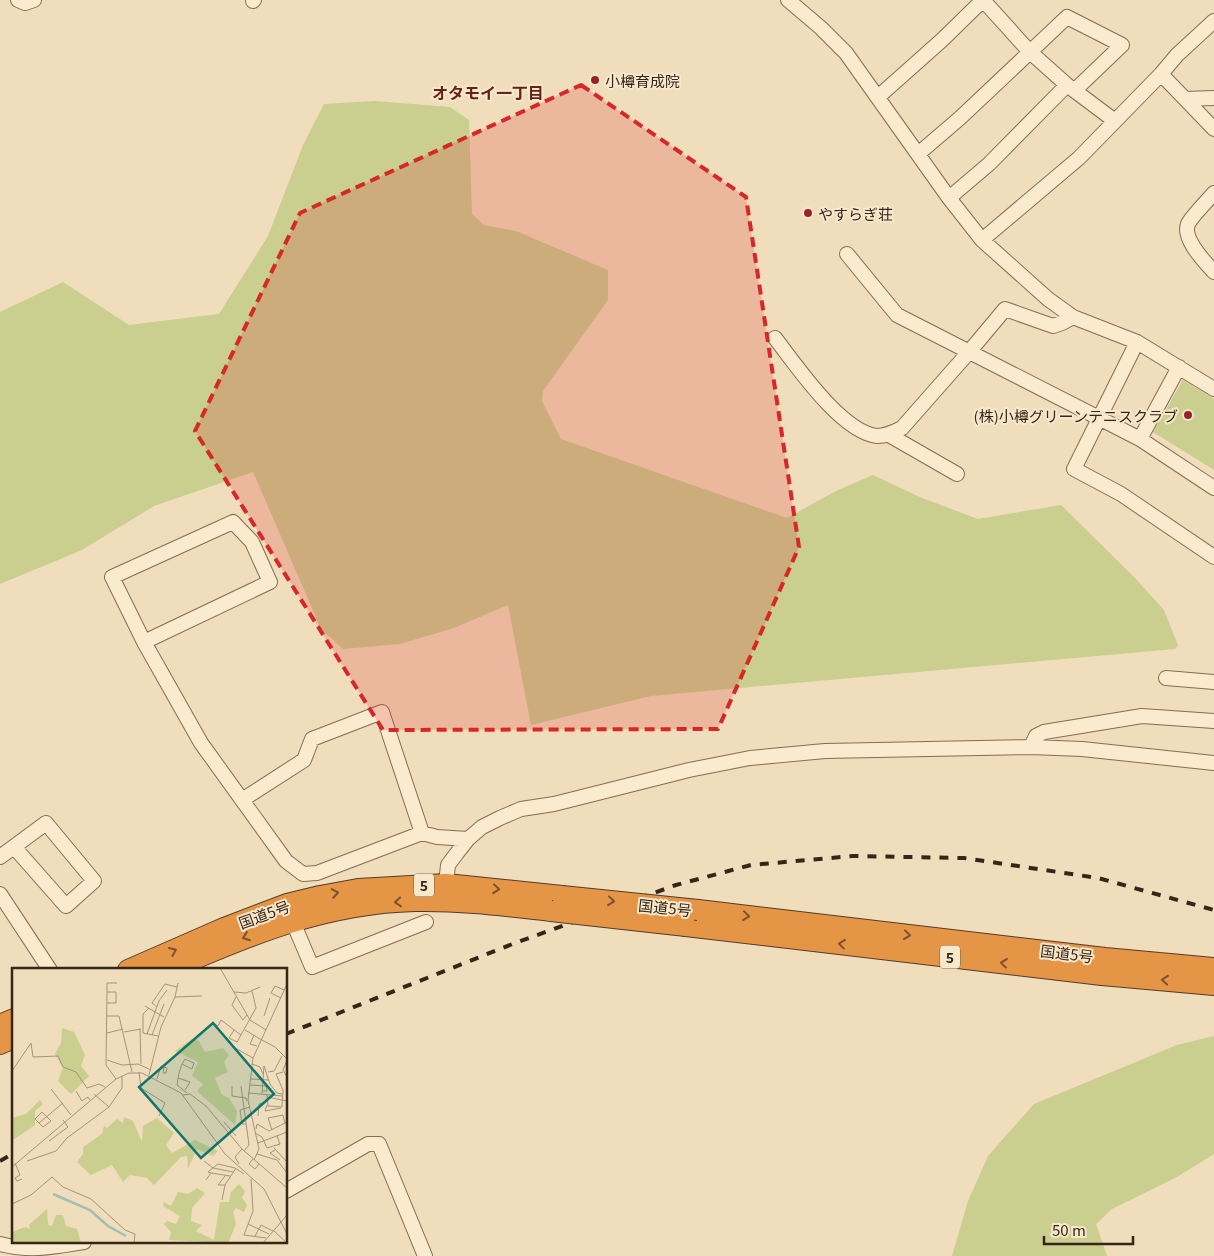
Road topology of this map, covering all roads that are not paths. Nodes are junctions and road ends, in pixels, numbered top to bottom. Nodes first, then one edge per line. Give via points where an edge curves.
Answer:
1 (18, 0) edge
2 (34, 0) edge
3 (788, 0) edge
4 (983, 0) edge
5 (1214, 21) edge
6 (1029, 51) junction
7 (1161, 74) junction
8 (1071, 88) junction
9 (878, 97) junction
10 (1214, 98) edge
11 (1185, 99) junction
12 (1115, 120) junction
13 (1214, 129) edge
14 (918, 154) junction
15 (1214, 193) edge
16 (949, 198) junction
17 (982, 240) junction
18 (846, 254) dead end
19 (1214, 272) edge
20 (1073, 317) junction
21 (775, 338) dead end
22 (1137, 342) junction
23 (969, 352) junction
24 (1179, 367) junction
25 (1214, 388) edge
26 (1098, 418) junction
27 (888, 435) junction
28 (1140, 439) junction
29 (957, 474) dead end
30 (1214, 488) edge
31 (1214, 557) edge
32 (144, 642) junction
33 (1166, 678) dead end
34 (1214, 682) edge
35 (1214, 721) edge
36 (1031, 747) junction
37 (1214, 764) edge
38 (242, 800) junction
39 (422, 833) junction
40 (468, 839) junction
41 (14, 847) junction
42 (0, 857) edge
43 (445, 892) junction
44 (0, 894) edge
45 (290, 913) junction
46 (692, 918) junction
47 (426, 922) dead end
48 (49, 968) edge
49 (133, 968) edge
50 (174, 968) edge
51 (1214, 968) edge
52 (1214, 985) edge
53 (12, 1020) edge
54 (0, 1026) edge
55 (12, 1039) edge
56 (0, 1044) edge
57 (288, 1190) edge
58 (0, 1244) edge
59 (72, 1244) edge
60 (425, 1256) edge

1 - 2 street via 25,3
3 - 9 street via 846,54
4 - 6 street
4 - 9 street
5 - 7 street
6 - 8 street
6 - 8 street via 1067,17 1122,45
6 - 14 street
7 - 11 street
7 - 12 street
8 - 12 street
8 - 16 street
9 - 14 street
10 - 11 street
11 - 13 street
12 - 17 street via 1079,158
14 - 16 street
15 - 19 street via 1188,224 1187,233 1197,253
16 - 17 street
17 - 20 street
18 - 23 street via 898,315
20 - 22 street
20 - 23 street via 1053,326 1005,308
21 - 27 street via 820,395 843,417 859,430 876,436
22 - 24 street
22 - 26 street
23 - 26 street
23 - 27 street via 902,428
24 - 25 street
24 - 28 street
26 - 28 street
26 - 31 street via 1074,469 1121,494
27 - 29 street
28 - 30 street
32 - 32 street via 270,582 252,542 234,522 112,577
32 - 38 street via 201,743
33 - 34 street
35 - 36 street via 1142,716 1044,732 1036,736
36 - 37 street via 1082,749
36 - 40 street via 825,751 750,758 521,809 482,827
38 - 39 street via 286,861 303,874 317,873
38 - 39 street via 304,760 312,739 382,712
39 - 40 street
40 - 43 street via 448,865
41 - 41 street via 46,823 94,882 66,906
41 - 42 street
43 - 45 highway, 国道5号 / 5 via 358,889 320,896
43 - 46 highway, 国道5号 / 5, bridge
44 - 48 street
45 - 47 street via 312,967
49 -> 45 highway, 国道5号 / 5 via 224,928
45 -> 50 highway, 国道5号 / 5
46 -> 51 highway, 国道5号 / 5
52 -> 46 highway, 国道5号 / 5 via 1102,975
53 - 54 highway
55 - 56 highway
57 - 60 street via 368,1144 379,1144
58 - 59 street via 41,1249

